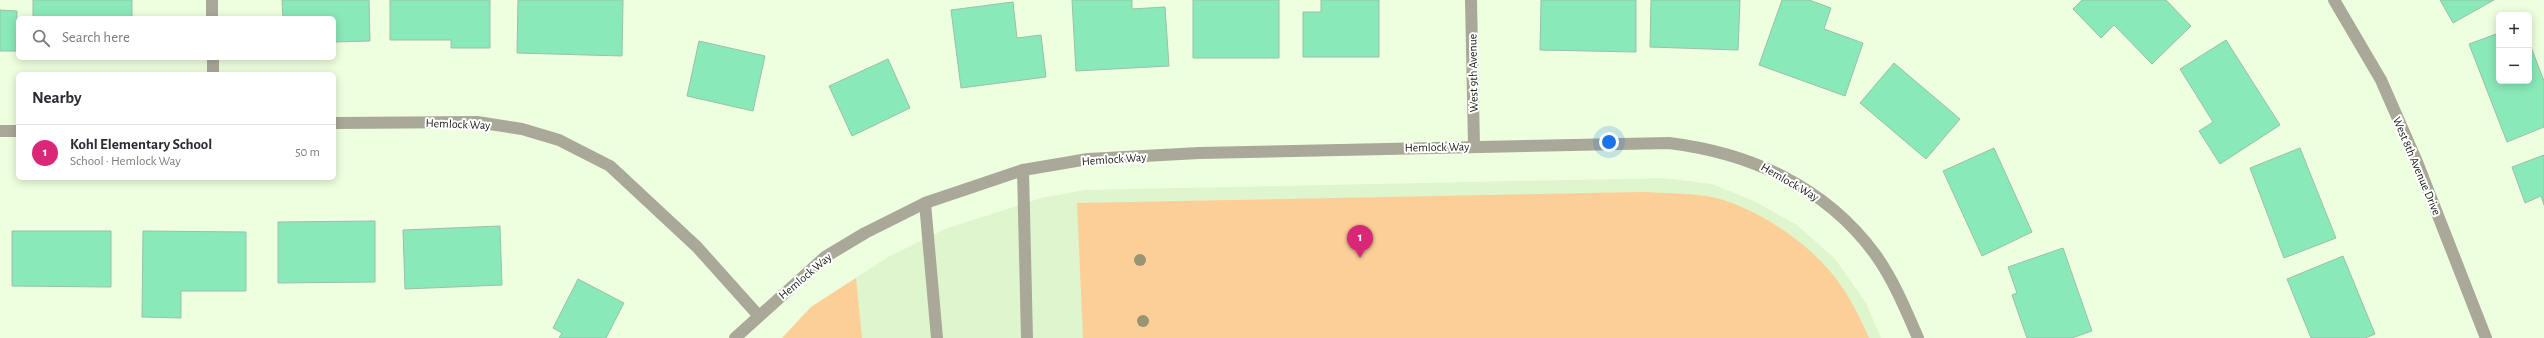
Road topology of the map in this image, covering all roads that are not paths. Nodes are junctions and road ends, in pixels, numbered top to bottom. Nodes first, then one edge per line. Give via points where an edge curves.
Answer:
1 (212, 0) edge
2 (1471, 0) edge
3 (2334, 0) edge
4 (212, 16) edge
5 (213, 60) edge
6 (213, 72) edge
7 (336, 123) edge
8 (16, 131) edge
9 (0, 132) edge
10 (1474, 146) junction
11 (1023, 170) junction
12 (925, 203) junction
13 (758, 315) junction
14 (735, 338) edge
15 (937, 338) edge
16 (1027, 338) edge
17 (1918, 338) edge
18 (2486, 338) edge

1 - 4 street
2 - 10 street, West 9th Avenue
3 - 18 street, West 8th Avenue Drive via 2384,87 2417,162
5 - 6 street
7 - 13 street, Hemlock Way via 477,122 522,128 559,140 610,166 697,247
8 - 9 street
10 - 11 street, Hemlock Way via 1199,153 1088,159
10 - 17 street, Hemlock Way via 1669,143 1705,147 1755,162 1781,174 1824,202 1857,232 1876,255
11 - 12 street, Hemlock Way
11 - 16 street
12 - 13 street, Hemlock Way via 865,233 825,257
12 - 15 street
13 - 14 street

